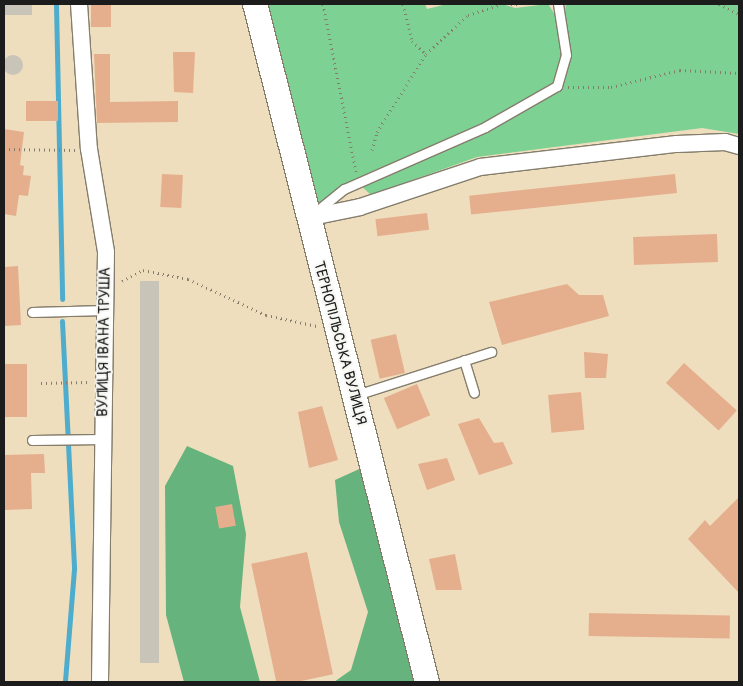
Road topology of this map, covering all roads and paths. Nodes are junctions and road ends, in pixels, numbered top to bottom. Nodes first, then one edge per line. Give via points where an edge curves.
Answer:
1 (79, 4) edge
2 (255, 4) edge
3 (323, 4) edge
4 (403, 4) edge
5 (501, 4) edge
6 (511, 4) edge
7 (517, 4) edge
8 (558, 4) edge
9 (719, 4) edge
10 (739, 14) edge
11 (426, 54) junction
12 (739, 73) edge
13 (557, 86) junction
14 (739, 146) edge
15 (4, 149) edge
16 (65, 150) dead end
17 (372, 150) dead end
18 (358, 182) junction
19 (307, 218) junction
20 (118, 283) dead end
21 (105, 310) junction
22 (32, 312) dead end
23 (320, 326) dead end
24 (491, 352) dead end
25 (464, 360) junction
26 (74, 382) dead end
27 (41, 383) dead end
28 (474, 392) dead end
29 (353, 395) junction
30 (103, 439) junction
31 (32, 440) dead end
32 (100, 682) edge
33 (427, 682) edge

1 - 21 street, ВУЛИЦЯ ІВАНА ТРУША via 89,149 106,252
2 - 19 street, ТЕРНОПІЛЬСЬКА ВУЛИЦЯ
3 - 18 path
4 - 11 path via 412,41
5 - 11 path via 468,15
6 - 7 path
8 - 13 lane via 566,55
9 - 10 path
11 - 17 path via 377,132
12 - 13 path via 680,70 585,91
13 - 18 lane via 485,127
14 - 19 street via 725,142 677,144 480,167 360,207
15 - 16 path
18 - 19 lane
19 - 29 street, ТЕРНОПІЛЬСЬКА ВУЛИЦЯ
20 - 23 path via 143,270 188,279 266,315
21 - 22 lane
21 - 30 street, ВУЛИЦЯ ІВАНА ТРУША
24 - 25 lane
25 - 28 lane
25 - 29 lane
26 - 27 path
29 - 33 street, ТЕРНОПІЛЬСЬКА ВУЛИЦЯ
30 - 31 lane
30 - 32 street, ВУЛИЦЯ ІВАНА ТРУША

